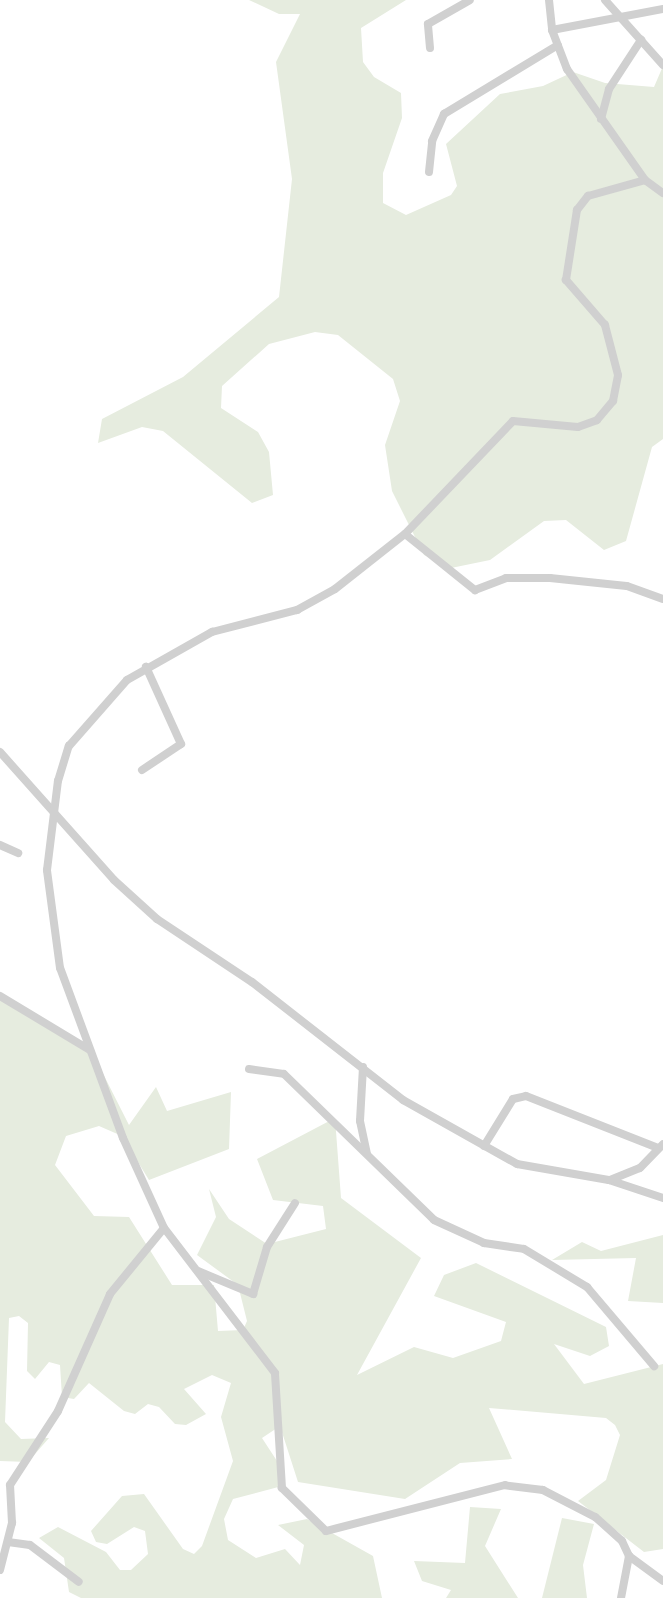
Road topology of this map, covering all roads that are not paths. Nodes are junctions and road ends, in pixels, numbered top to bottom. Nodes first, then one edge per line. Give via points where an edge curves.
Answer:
1 (470, 0) edge
2 (549, 0) edge
3 (605, 0) edge
4 (663, 9) edge
5 (623, 17) junction
6 (552, 30) junction
7 (641, 40) junction
8 (558, 45) junction
9 (430, 48) dead end
10 (663, 65) edge
11 (601, 119) junction
12 (429, 172) dead end
13 (645, 180) junction
14 (663, 193) edge
15 (405, 534) junction
16 (663, 599) edge
17 (146, 667) junction
18 (0, 752) edge
19 (142, 770) dead end
20 (54, 814) junction
21 (0, 845) edge
22 (18, 853) dead end
23 (0, 996) edge
24 (90, 1050) junction
25 (363, 1067) junction
26 (249, 1069) dead end
27 (484, 1146) junction
28 (661, 1146) edge
29 (369, 1160) junction
30 (609, 1180) junction
31 (663, 1198) edge
32 (295, 1203) dead end
33 (164, 1228) junction
34 (197, 1271) junction
35 (654, 1366) dead end
36 (8, 1542) junction
37 (629, 1556) junction
38 (0, 1570) edge
39 (663, 1581) edge
40 (79, 1582) dead end
41 (621, 1598) edge

1 - 9 street via 428,24
2 - 6 street
3 - 5 street
4 - 5 street
5 - 6 street
5 - 7 street
6 - 8 street
7 - 10 street
7 - 11 street via 609,89
8 - 11 street
8 - 12 street via 444,114 432,141
11 - 13 street
13 - 14 street
13 - 15 street via 588,196 577,210 567,268 569,287 605,325 614,348 613,401 597,420 578,427 513,421
15 - 16 street via 475,590 506,578 550,578 627,586
15 - 17 street via 314,602 212,632
17 - 19 street via 181,744
17 - 20 street via 78,732 58,781
18 - 20 street
20 - 24 street via 50,907 60,968
20 - 25 street via 157,919
21 - 22 street
23 - 24 street
24 - 33 street
25 - 27 street via 403,1100
25 - 29 street via 360,1121
26 - 29 street via 280,1071 336,1120
27 - 28 street via 513,1099 526,1096
27 - 30 street via 517,1164
28 - 30 street via 640,1168
29 - 35 street via 434,1220 484,1243 524,1249 587,1287
30 - 31 street
32 - 34 street via 267,1247 253,1294
33 - 34 street
33 - 36 street via 110,1294 58,1411 23,1459 8,1496
34 - 37 street via 275,1373 282,1488 307,1519 326,1531 348,1530 505,1485 543,1490 595,1517 615,1531
36 - 38 street
36 - 40 street via 30,1545
37 - 39 street
37 - 41 street

